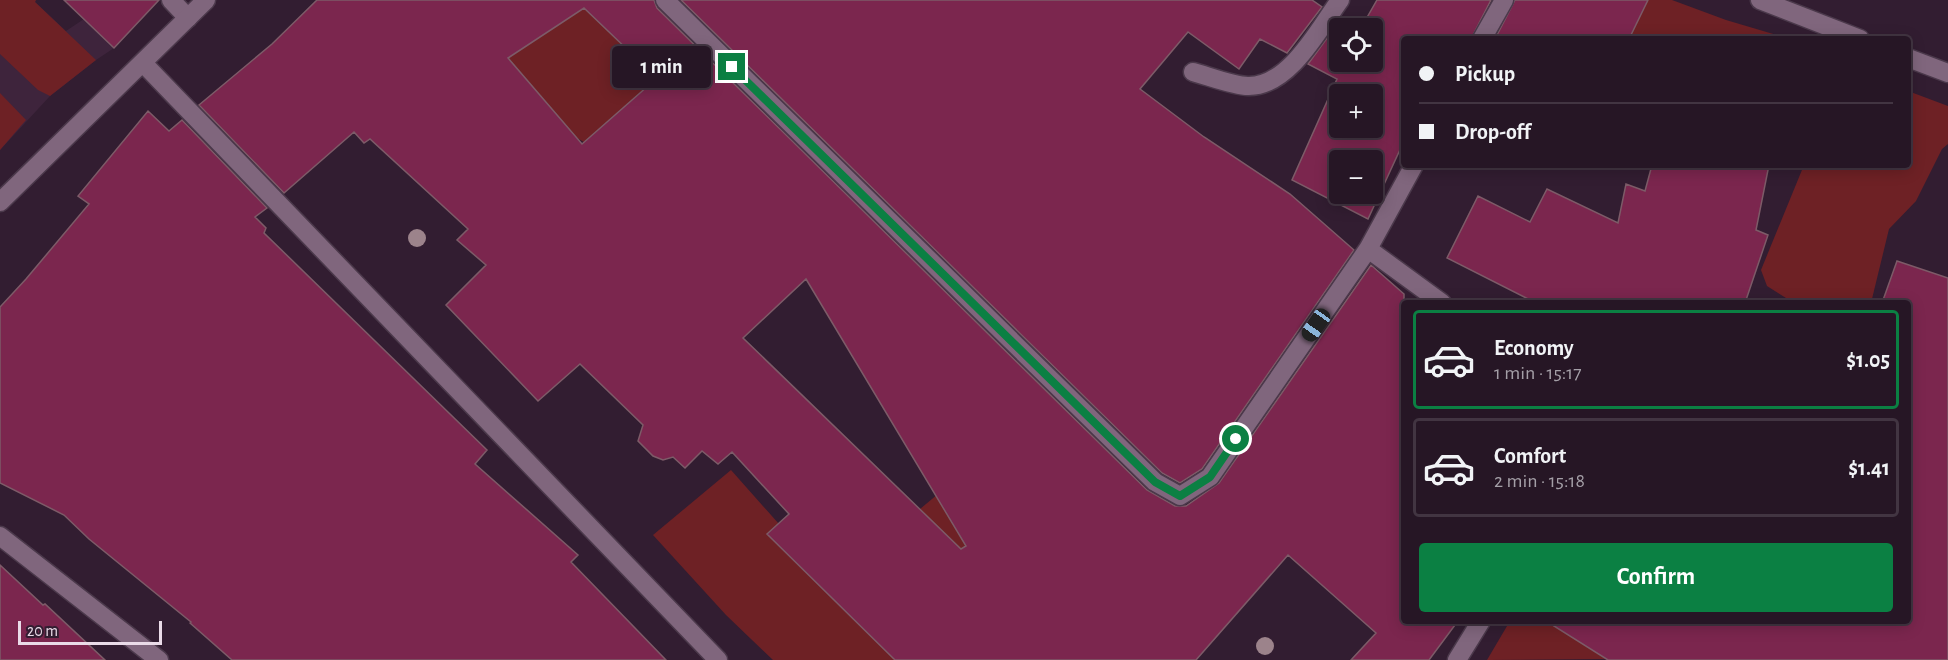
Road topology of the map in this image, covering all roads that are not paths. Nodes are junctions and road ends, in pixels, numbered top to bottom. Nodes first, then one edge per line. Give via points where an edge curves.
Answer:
1 (171, 0) edge
2 (206, 0) edge
3 (665, 0) edge
4 (1340, 0) edge
5 (1504, 0) edge
6 (1760, 0) edge
7 (188, 18) junction
8 (1484, 36) edge
9 (1852, 36) edge
10 (1911, 59) edge
11 (143, 63) junction
12 (1193, 72) dead end
13 (1948, 73) edge
14 (1412, 168) edge
15 (0, 202) edge
16 (1368, 249) junction
17 (1438, 300) edge
18 (0, 536) edge
19 (1479, 624) edge
20 (159, 660) edge
21 (718, 660) edge
22 (1457, 660) edge

1 - 7 street
2 - 7 street
3 - 16 street via 1155,482 1180,496 1210,477
4 - 12 street via 1296,62 1269,82 1247,87
5 - 8 street
6 - 9 street
7 - 11 street
10 - 13 street
11 - 15 street
11 - 21 street
14 - 16 street
16 - 17 street
18 - 20 street
19 - 22 street

